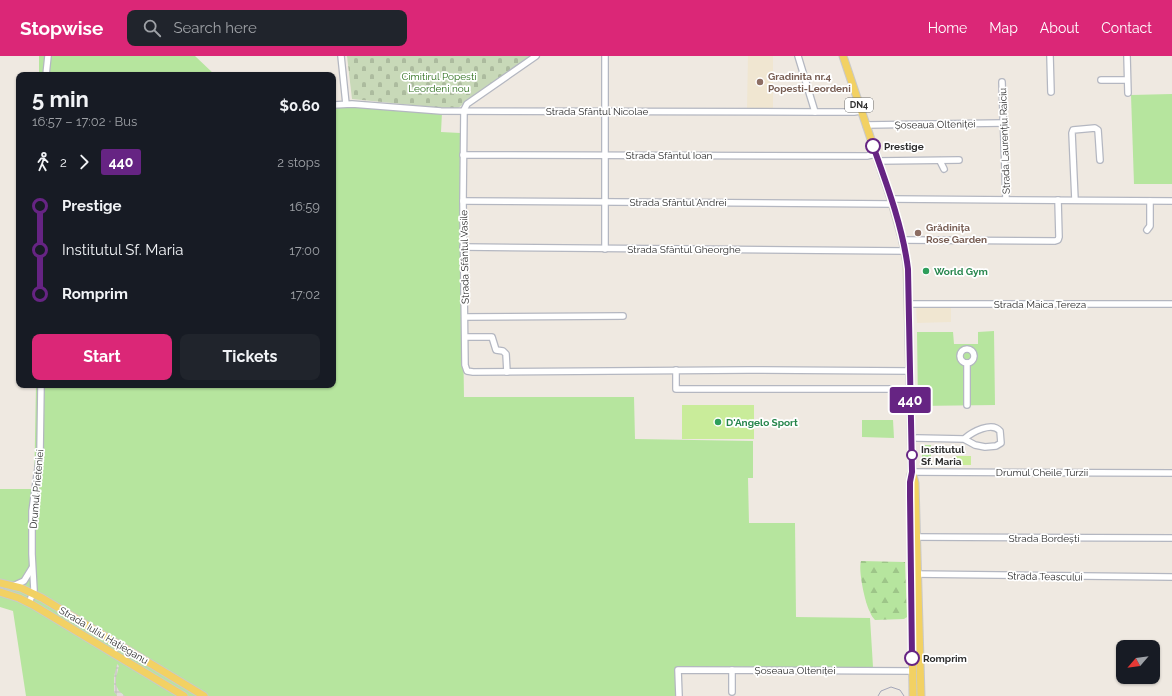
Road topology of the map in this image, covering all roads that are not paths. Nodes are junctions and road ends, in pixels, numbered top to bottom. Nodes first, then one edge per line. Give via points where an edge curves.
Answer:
1 (48, 56) edge
2 (341, 56) edge
3 (536, 56) edge
4 (605, 56) edge
5 (798, 56) edge
6 (843, 56) edge
7 (1050, 56) edge
8 (1127, 56) edge
9 (46, 72) edge
10 (1101, 80) dead end
11 (1127, 80) junction
12 (1002, 82) dead end
13 (1051, 92) dead end
14 (1128, 93) dead end
15 (346, 104) junction
16 (336, 105) edge
17 (464, 110) junction
18 (861, 110) junction
19 (605, 111) junction
20 (815, 112) junction
21 (1003, 123) junction
22 (866, 125) junction
23 (876, 154) junction
24 (463, 155) junction
25 (605, 155) junction
26 (960, 160) dead end
27 (1100, 160) dead end
28 (878, 161) junction
29 (940, 161) junction
30 (944, 169) dead end
31 (1006, 199) junction
32 (1058, 200) junction
33 (1075, 200) junction
34 (463, 201) junction
35 (1150, 201) junction
36 (1172, 201) edge
37 (605, 202) junction
38 (891, 202) junction
39 (1147, 230) dead end
40 (902, 240) junction
41 (464, 247) junction
42 (606, 249) junction
43 (905, 251) junction
44 (909, 304) junction
45 (1172, 304) edge
46 (624, 316) dead end
47 (465, 317) junction
48 (465, 337) junction
49 (967, 363) dead end
50 (676, 370) junction
51 (910, 371) junction
52 (506, 372) junction
53 (41, 388) edge
54 (910, 389) junction
55 (967, 405) dead end
56 (917, 438) dead end
57 (964, 439) junction
58 (912, 472) junction
59 (1172, 473) edge
60 (916, 537) junction
61 (1172, 538) edge
62 (32, 568) junction
63 (914, 574) junction
64 (1172, 577) edge
65 (0, 583) edge
66 (13, 586) junction
67 (0, 592) edge
68 (34, 594) junction
69 (29, 603) junction
70 (732, 670) junction
71 (912, 671) junction
72 (732, 692) dead end
73 (184, 696) edge
74 (204, 696) edge
75 (679, 696) edge
76 (913, 696) edge
77 (920, 696) edge

1 - 9 street
2 - 15 street
3 - 17 street via 469,102
4 - 19 street
5 - 20 street
6 - 18 main road, DN4
7 - 13 street
8 - 11 street
10 - 11 street
11 - 14 street
12 - 21 street, Strada Laurențiu Raiciu
15 - 16 street, Strada Sfântul Nicolae
15 - 17 street, Strada Sfântul Nicolae via 441,111
17 - 19 street, Strada Sfântul Nicolae
17 - 24 street, Strada Sfântul Vasile
18 - 20 street, Strada Sfântul Nicolae
18 - 22 main road, DN4
19 - 20 street, Strada Sfântul Nicolae
19 - 25 street
21 - 22 street, Șoseaua Olteniței
21 - 31 street, Strada Laurențiu Raiciu
22 - 23 main road, DN4
23 - 25 street, Strada Sfântul Ioan
23 - 28 main road, DN4
24 - 25 street, Strada Sfântul Ioan
24 - 34 street, Strada Sfântul Vasile
25 - 37 street
26 - 29 street
27 - 33 street via 1098,130 1073,130
28 - 29 street
28 - 38 main road, DN4
29 - 30 street
31 - 32 street, Strada Laurențiu Raiciu
31 - 38 street, Strada Laurențiu Raiciu
32 - 33 street, Strada Laurențiu Raiciu
32 - 40 street via 1059,237 1056,241
33 - 35 street, Strada Laurențiu Raiciu
34 - 37 street, Strada Sfântul Andrei
34 - 41 street, Strada Sfântul Vasile
35 - 36 street, Strada Laurențiu Raiciu
35 - 39 street via 1150,226
37 - 38 street, Strada Sfântul Andrei
37 - 42 street
38 - 40 main road, DN4
40 - 43 main road, DN4
41 - 42 street, Strada Sfântul Gheorghe
41 - 47 street, Strada Sfântul Vasile
42 - 43 street, Strada Sfântul Gheorghe
43 - 44 main road, DN4
44 - 45 street, Strada Maica Tereza
44 - 51 main road, DN4
46 - 47 street, Strada Sfântul Vasile
47 - 48 street
48 - 52 street via 492,337 496,350 506,354
48 - 52 street via 465,365 468,371
49 - 55 street
50 - 51 street
50 - 52 street
50 - 54 street via 676,389
51 - 54 main road, DN4
53 - 62 street, Drumul Prieteniei via 40,454 32,511
54 - 58 main road, DN4
56 - 57 street
57 - 57 street via 975,445 996,446 1000,443 1000,431 995,428 984,428
58 - 59 street, Drumul Cheile Turzii
58 - 60 main road, DN4 via 915,483
58 - 63 main road, DN4 via 910,482
60 - 61 street, Strada Bordești
60 - 63 main road, DN4
62 - 66 street via 24,581
62 - 68 street, Drumul Prieteniei
63 - 64 street, Strada Teascului
63 - 71 main road, DN4
63 - 77 main road, DN4
65 - 66 main road, Strada Iuliu Hațieganu
66 - 68 main road, Strada Iuliu Hațieganu
67 - 69 main road, Strada Iuliu Hațieganu
68 - 69 street
68 - 74 main road, Strada Iuliu Hațieganu
69 - 73 main road, Strada Iuliu Hațieganu
70 - 71 street, Șoseaua Olteniței
70 - 72 street
70 - 75 street, Șoseaua Olteniței via 678,670
71 - 76 main road, DN4

